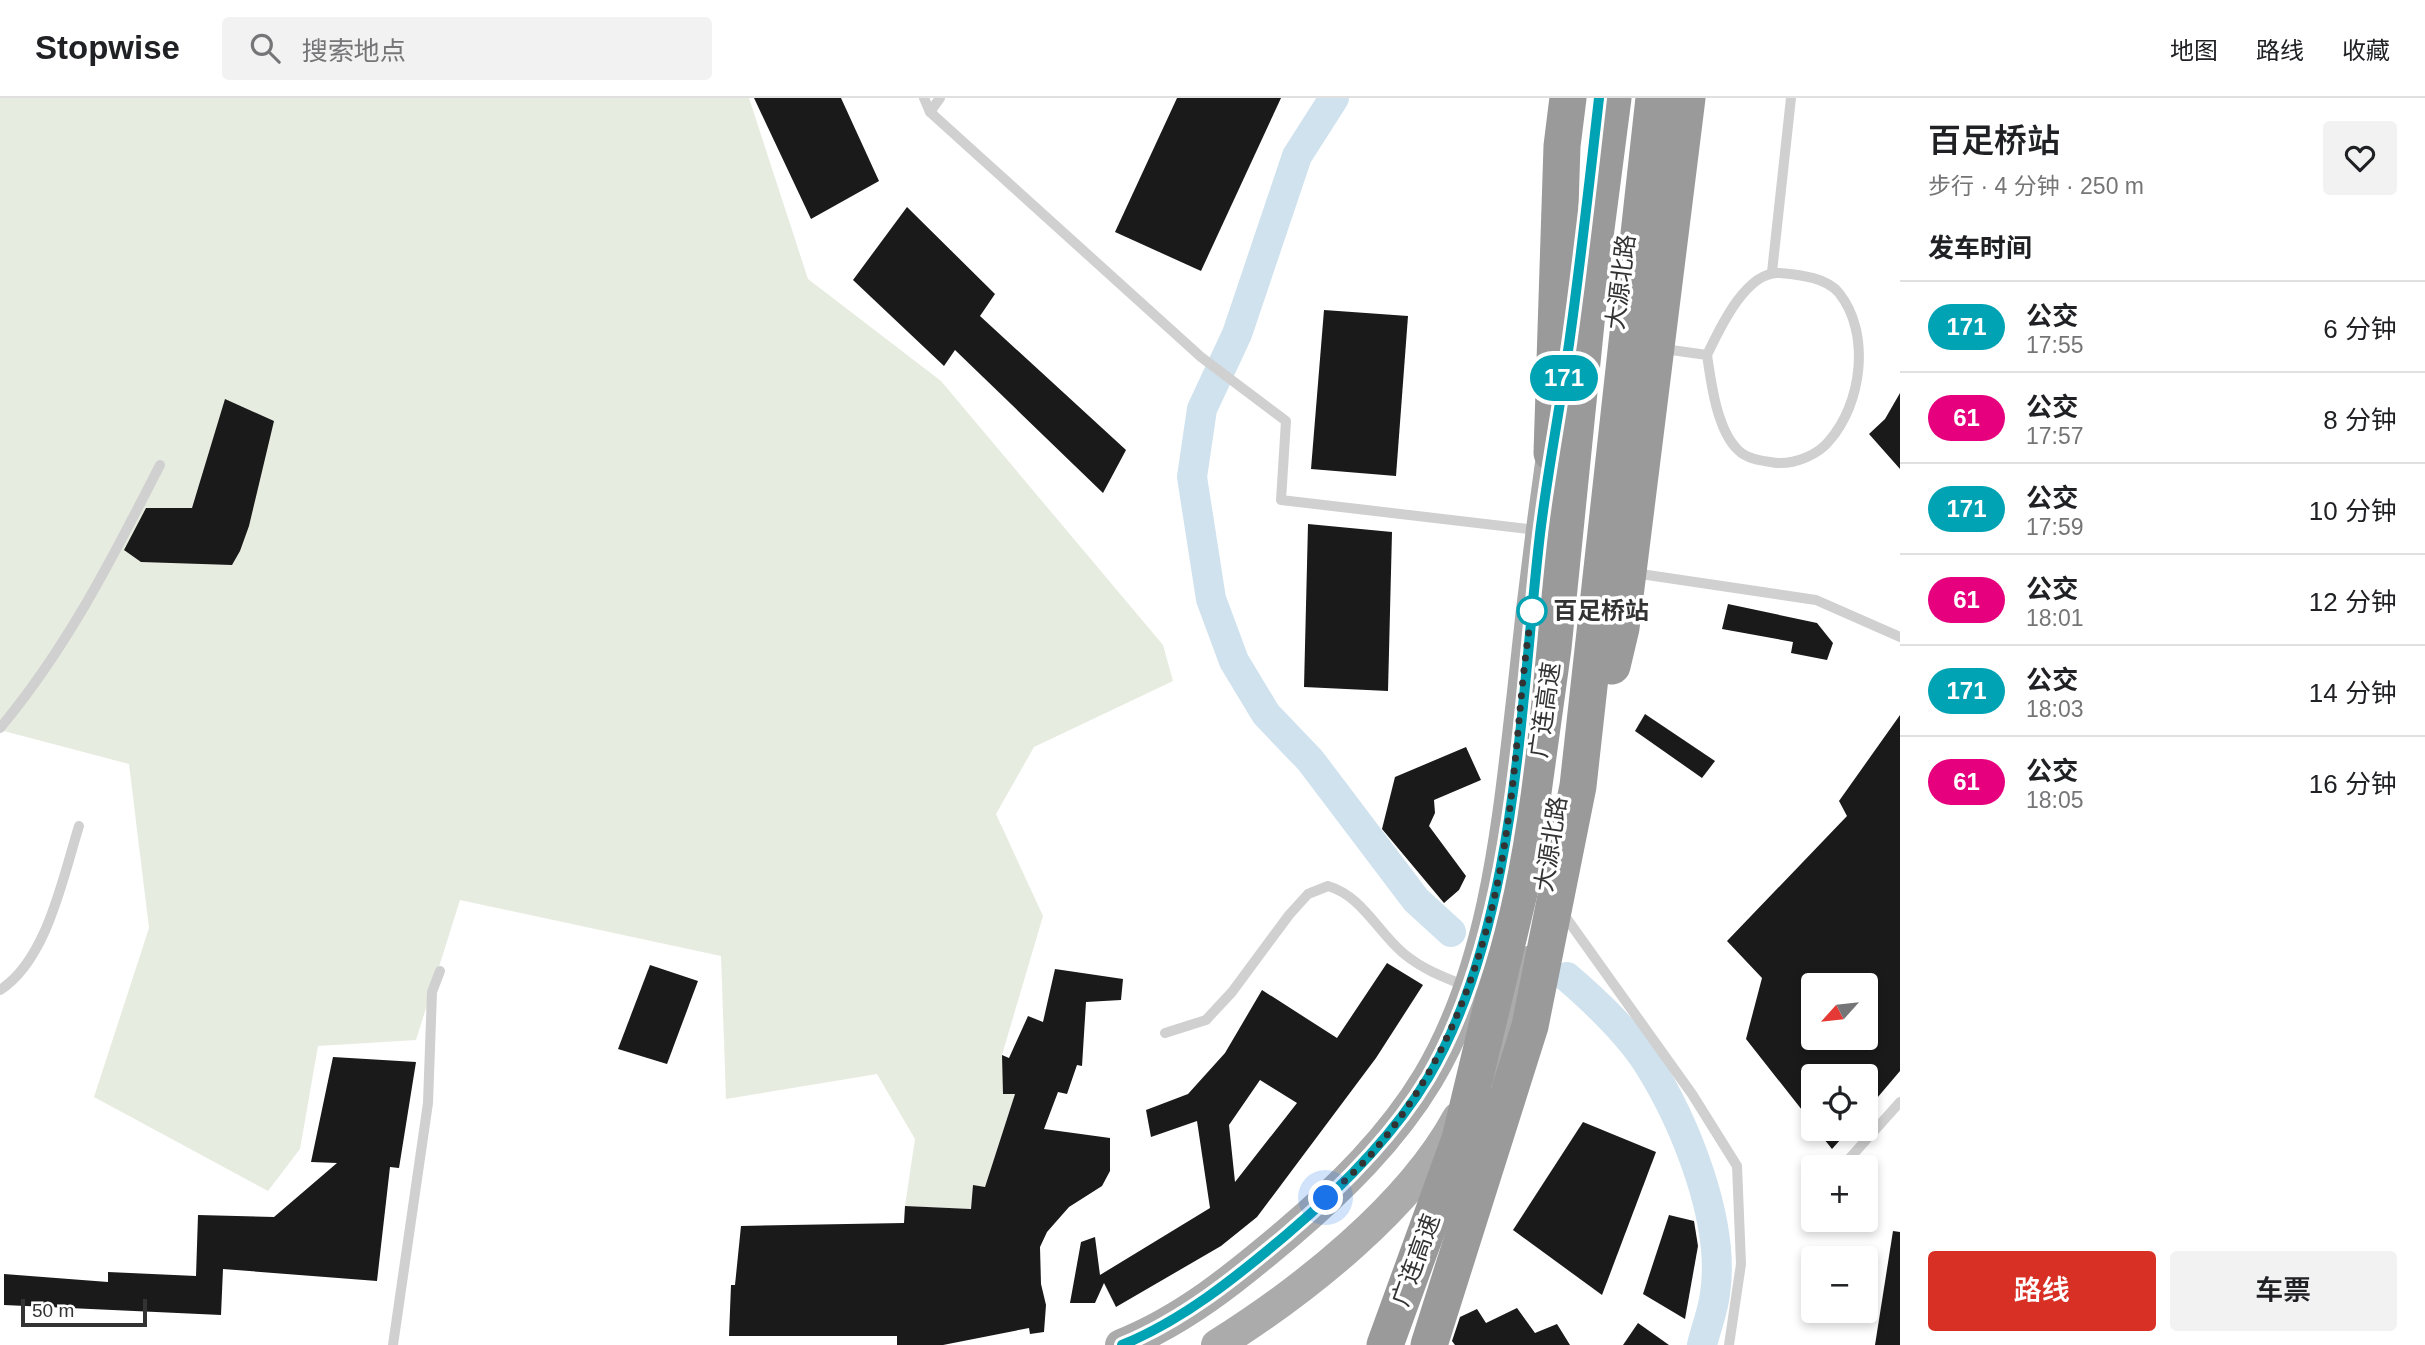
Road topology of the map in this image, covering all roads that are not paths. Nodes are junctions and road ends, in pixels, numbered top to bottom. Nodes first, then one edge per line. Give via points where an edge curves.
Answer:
1 (924, 98) edge
2 (940, 98) edge
3 (1567, 98) edge
4 (1599, 98) edge
5 (1613, 98) edge
6 (1644, 98) edge
7 (1654, 98) edge
8 (1688, 98) edge
9 (1791, 98) edge
10 (930, 112) junction
11 (1772, 272) junction
12 (1592, 339) junction
13 (1707, 355) junction
14 (160, 465) dead end
15 (1541, 530) junction
16 (1585, 567) junction
17 (1900, 637) edge
18 (1551, 667) junction
19 (0, 727) edge
20 (79, 826) dead end
21 (1566, 847) junction
22 (1545, 890) junction
23 (440, 971) dead end
24 (1469, 988) junction
25 (0, 990) edge
26 (1165, 1033) dead end
27 (1898, 1106) edge
28 (1853, 1155) edge
29 (393, 1345) edge
30 (1121, 1345) edge
31 (1217, 1345) edge
32 (1385, 1345) edge
33 (1429, 1345) edge
34 (1729, 1345) edge

1 - 10 lane
2 - 10 lane
3 - 18 highway, bridge via 1552,394
4 - 12 main road, 大源北路
5 - 18 highway, 广连高速, bridge
6 - 12 main road, 大源北路
7 - 21 highway, 广连高速, bridge via 1578,786
8 - 21 highway, bridge via 1621,628
9 - 11 lane
10 - 15 lane via 1202,356 1286,421 1281,500
11 - 13 lane via 1737,300
11 - 13 lane via 1810,276 1838,292 1859,339 1852,398 1844,421 1828,443 1810,456 1788,463 1759,461 1738,450 1721,420
12 - 13 lane
12 - 15 main road, 大源北路
12 - 16 main road, 大源北路
14 - 19 lane via 61,648
15 - 24 main road, 大源北路 via 1507,829
16 - 17 lane via 1816,600
16 - 22 main road, 大源北路
18 - 32 highway, 广连高速, bridge via 1519,893 1460,1139
20 - 25 lane via 34,954
21 - 33 highway, 广连高速, bridge via 1530,1027
22 - 31 main road, 大源北路 via 1523,984 1505,1033 1445,1143 1338,1257 1293,1295
22 - 34 lane via 1610,976 1737,1166 1741,1264
23 - 29 lane via 432,992 428,1102
24 - 26 lane via 1430,972 1402,953 1345,891 1328,886 1308,894 1206,1020
24 - 30 main road, 大源北路 via 1428,1078 1379,1146 1231,1282 1152,1332
27 - 28 lane

